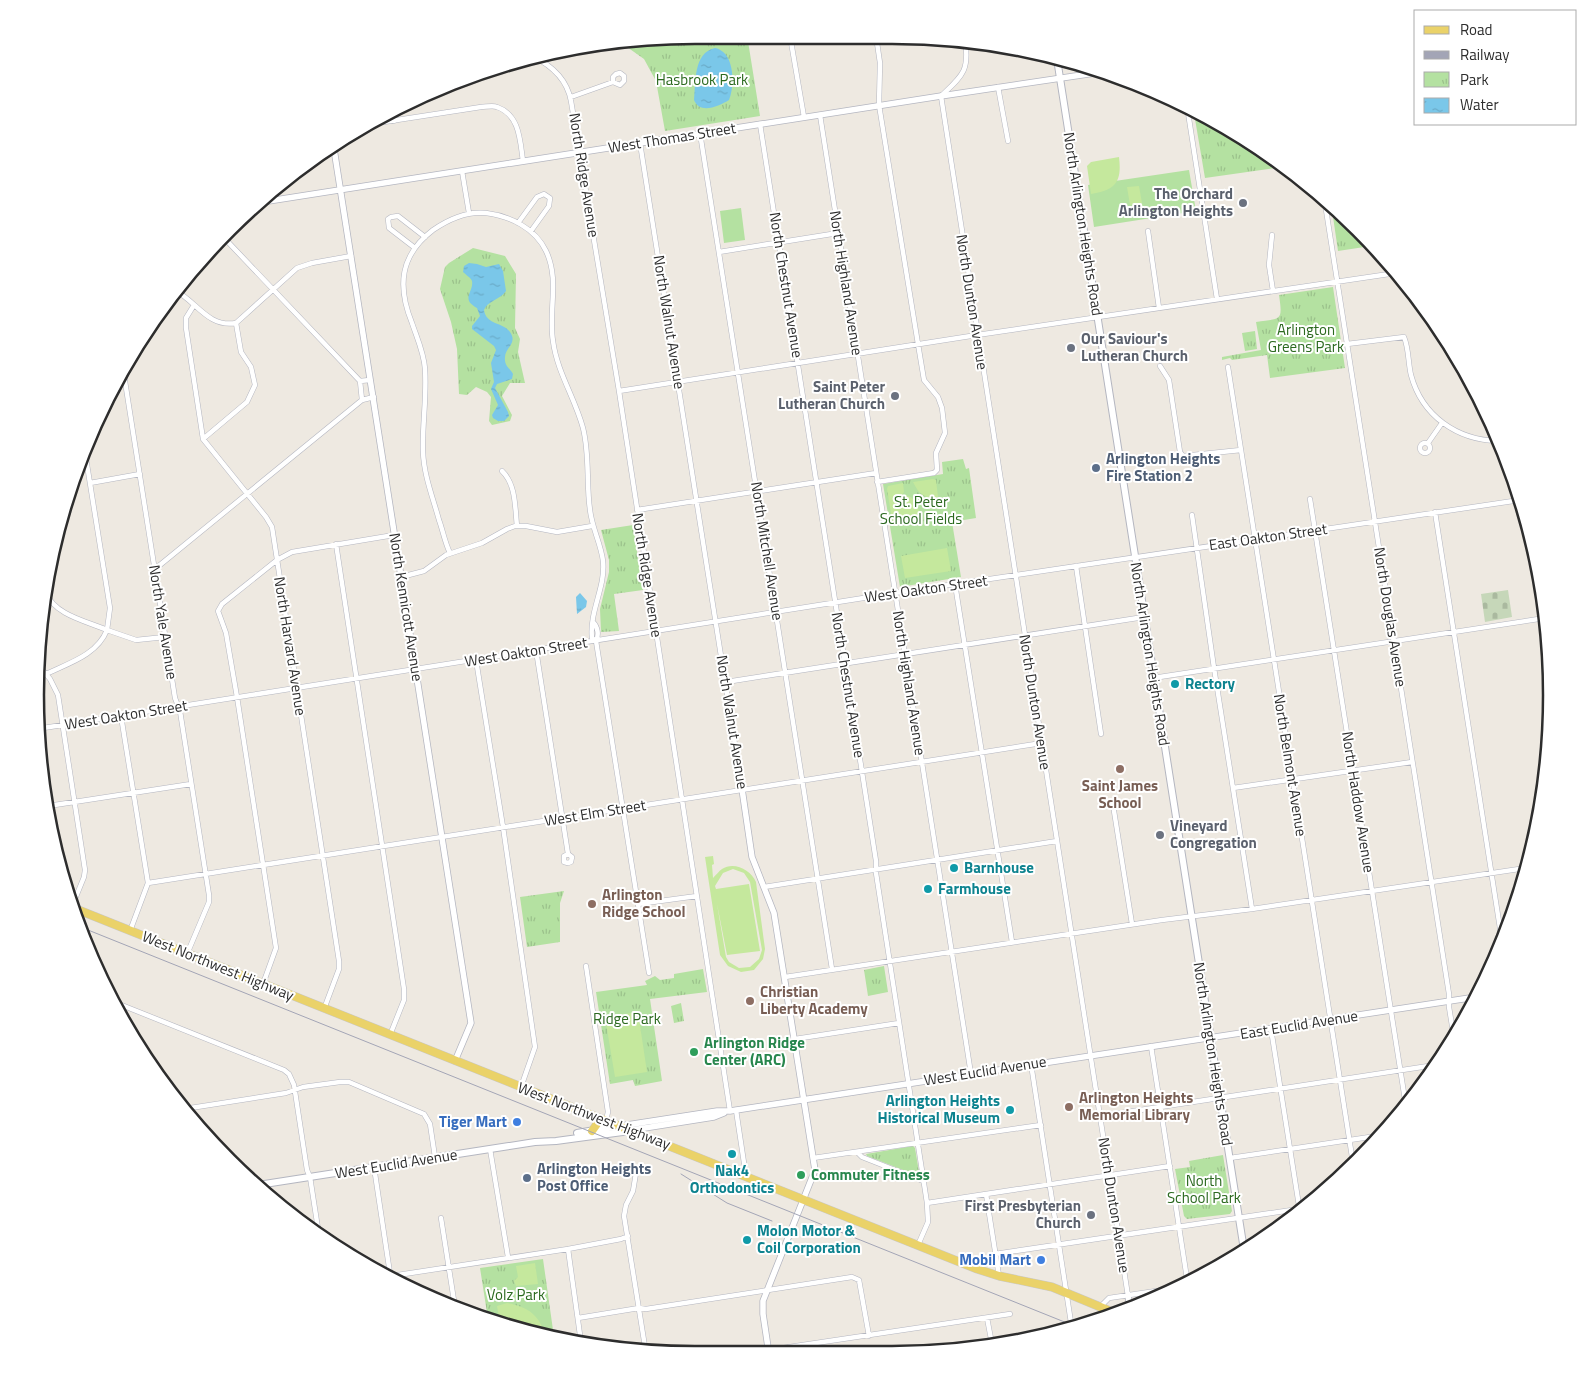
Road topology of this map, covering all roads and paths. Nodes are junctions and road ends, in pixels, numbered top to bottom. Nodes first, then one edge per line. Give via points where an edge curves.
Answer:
1 (791, 44) edge
2 (877, 44) edge
3 (967, 48) edge
4 (543, 62) edge
5 (1058, 65) edge
6 (1088, 74) edge
7 (1060, 79) junction
8 (613, 82) dead end
9 (998, 87) junction
10 (941, 96) junction
11 (571, 97) junction
12 (880, 105) junction
13 (820, 115) junction
14 (1188, 115) edge
15 (804, 117) junction
16 (394, 118) edge
17 (394, 121) junction
18 (386, 122) edge
19 (760, 124) junction
20 (700, 134) junction
21 (1008, 141) dead end
22 (640, 143) junction
23 (581, 152) junction
24 (335, 153) edge
25 (523, 161) junction
26 (462, 171) junction
27 (341, 190) junction
28 (271, 201) edge
29 (1326, 210) edge
30 (469, 213) junction
31 (518, 223) junction
32 (531, 231) junction
33 (1148, 231) dead end
34 (838, 233) junction
35 (1272, 235) dead end
36 (425, 237) junction
37 (228, 241) edge
38 (780, 243) junction
39 (415, 248) junction
40 (720, 252) junction
41 (351, 256) junction
42 (1389, 274) edge
43 (1338, 281) junction
44 (272, 290) junction
45 (1273, 291) junction
46 (182, 294) edge
47 (1217, 299) junction
48 (194, 305) junction
49 (1159, 308) junction
50 (1098, 317) junction
51 (236, 323) junction
52 (977, 335) junction
53 (918, 344) junction
54 (1347, 344) junction
55 (857, 354) junction
56 (798, 364) junction
57 (1160, 366) dead end
58 (1228, 367) dead end
59 (739, 372) junction
60 (370, 380) junction
61 (125, 381) edge
62 (360, 381) junction
63 (678, 382) junction
64 (619, 391) junction
65 (374, 397) junction
66 (362, 400) junction
67 (1442, 424) junction
68 (203, 438) junction
69 (1491, 440) edge
70 (1428, 443) dead end
71 (1241, 450) junction
72 (87, 463) edge
73 (502, 471) dead end
74 (876, 473) junction
75 (140, 474) junction
76 (816, 482) junction
77 (878, 482) junction
78 (90, 483) junction
79 (757, 492) junction
80 (247, 494) junction
81 (1310, 499) dead end
82 (698, 501) junction
83 (1513, 501) edge
84 (637, 510) junction
85 (1435, 512) junction
86 (1192, 515) dead end
87 (1375, 521) junction
88 (517, 526) junction
89 (592, 526) junction
90 (1316, 530) junction
91 (394, 534) junction
92 (1255, 539) junction
93 (336, 544) junction
94 (1196, 548) junction
95 (450, 554) junction
96 (1134, 557) junction
97 (277, 560) junction
98 (1076, 566) junction
99 (155, 569) junction
100 (1015, 576) junction
101 (401, 577) junction
102 (955, 584) junction
103 (895, 593) junction
104 (50, 602) edge
105 (835, 603) junction
106 (776, 612) junction
107 (1144, 617) junction
108 (1539, 619) edge
109 (716, 622) junction
110 (1085, 626) junction
111 (107, 630) junction
112 (655, 632) junction
113 (1454, 633) junction
114 (1025, 635) junction
115 (166, 637) junction
116 (596, 641) junction
117 (1395, 642) junction
118 (965, 644) junction
119 (536, 650) junction
120 (1334, 651) junction
121 (905, 654) junction
122 (1274, 659) junction
123 (476, 660) junction
124 (845, 664) junction
125 (1214, 668) junction
126 (416, 669) junction
127 (786, 673) junction
128 (46, 674) joint
129 (357, 678) junction
130 (1153, 678) junction
131 (726, 682) junction
132 (296, 687) junction
133 (237, 697) junction
134 (179, 706) junction
135 (121, 716) junction
136 (63, 724) junction
137 (45, 728) edge
138 (1101, 734) dead end
139 (1042, 743) junction
140 (982, 752) junction
141 (922, 761) junction
142 (1412, 762) junction
143 (862, 771) junction
144 (1352, 771) junction
145 (802, 780) junction
146 (1293, 780) junction
147 (192, 784) junction
148 (1233, 788) junction
149 (742, 789) junction
150 (133, 793) junction
151 (682, 799) junction
152 (75, 801) junction
153 (53, 805) edge
154 (622, 808) junction
155 (1114, 811) dead end
156 (562, 818) junction
157 (503, 827) junction
158 (442, 837) junction
159 (1057, 841) junction
160 (382, 847) junction
161 (997, 850) junction
162 (568, 854) dead end
163 (322, 855) junction
164 (937, 859) junction
165 (263, 864) junction
166 (876, 868) junction
167 (1520, 869) edge
168 (1491, 873) junction
169 (206, 874) junction
170 (817, 878) junction
171 (1431, 882) junction
172 (148, 883) junction
173 (764, 887) junction
174 (1372, 891) junction
175 (697, 896) junction
176 (76, 898) edge
177 (1311, 900) junction
178 (638, 904) junction
179 (1252, 909) junction
180 (81, 912) edge
181 (1192, 916) junction
182 (1132, 924) junction
183 (1500, 928) edge
184 (130, 931) junction
185 (1072, 933) junction
186 (1012, 942) junction
187 (952, 952) junction
188 (187, 954) junction
189 (889, 961) junction
190 (586, 966) dead end
191 (832, 970) junction
192 (649, 973) dead end
193 (785, 977) junction
194 (262, 984) junction
195 (1468, 998) edge
196 (1450, 1001) junction
197 (123, 1006) edge
198 (324, 1009) junction
199 (1391, 1010) junction
200 (1332, 1020) junction
201 (899, 1024) junction
202 (1453, 1026) edge
203 (1271, 1029) junction
204 (390, 1036) junction
205 (1211, 1038) junction
206 (795, 1039) junction
207 (1152, 1046) junction
208 (1091, 1055) junction
209 (455, 1062) junction
210 (1032, 1064) junction
211 (1426, 1066) edge
212 (1400, 1070) junction
213 (971, 1074) junction
214 (1341, 1079) junction
215 (908, 1083) junction
216 (521, 1087) junction
217 (1281, 1089) junction
218 (294, 1090) junction
219 (1404, 1097) edge
220 (1220, 1098) junction
221 (804, 1100) junction
222 (1161, 1107) junction
223 (192, 1108) edge
224 (733, 1111) junction
225 (590, 1114) junction
226 (1101, 1116) junction
227 (606, 1120) junction
228 (1041, 1125) junction
229 (620, 1126) junction
230 (632, 1130) junction
231 (592, 1131) junction
232 (1370, 1137) edge
233 (1350, 1140) junction
234 (534, 1142) junction
235 (917, 1143) junction
236 (490, 1149) junction
237 (1290, 1149) junction
238 (857, 1152) junction
239 (435, 1157) junction
240 (1352, 1157) edge
241 (813, 1158) junction
242 (1230, 1158) junction
243 (1170, 1166) junction
244 (374, 1167) junction
245 (636, 1173) dead end
246 (746, 1176) junction
247 (1110, 1176) junction
248 (310, 1177) junction
249 (923, 1181) junction
250 (265, 1184) edge
251 (1050, 1184) junction
252 (986, 1194) junction
253 (804, 1200) junction
254 (1300, 1202) edge
255 (927, 1203) junction
256 (1288, 1212) edge
257 (441, 1218) dead end
258 (1239, 1218) junction
259 (317, 1225) edge
260 (1180, 1227) junction
261 (628, 1236) junction
262 (1119, 1236) junction
263 (1243, 1243) edge
264 (918, 1245) junction
265 (1059, 1245) junction
266 (568, 1249) junction
267 (996, 1254) junction
268 (508, 1257) junction
269 (449, 1266) junction
270 (390, 1270) edge
271 (1187, 1275) edge
272 (401, 1276) edge
273 (999, 1276) junction
274 (767, 1291) junction
275 (1151, 1292) edge
276 (1066, 1293) junction
277 (1128, 1296) junction
278 (454, 1300) edge
279 (1129, 1302) edge
280 (1100, 1307) junction
281 (639, 1308) junction
282 (1107, 1310) edge
283 (1010, 1314) dead end
284 (578, 1318) junction
285 (987, 1318) junction
286 (1071, 1321) edge
287 (580, 1336) edge
288 (869, 1336) junction
289 (991, 1339) edge
290 (645, 1344) edge
291 (768, 1346) edge
292 (806, 1346) edge

1 - 15 street
2 - 12 street
3 - 10 street via 966,69
4 - 11 street, North Ridge Avenue via 558,73
5 - 7 main road, North Arlington Heights Road
6 - 7 street, West Thomas Street
7 - 9 street, West Thomas Street
7 - 50 main road, North Arlington Heights Road
8 - 11 street
9 - 10 street, West Thomas Street
9 - 21 street
10 - 12 street, West Thomas Street
10 - 52 street, North Dunton Avenue
11 - 23 street, North Ridge Avenue
12 - 13 street, West Thomas Street
12 - 53 street
13 - 15 street, West Thomas Street
13 - 34 street, North Highland Avenue
14 - 47 street
15 - 19 street, West Thomas Street
16 - 17 street
17 - 18 street
17 - 25 street via 496,106 509,115 518,128
19 - 20 street, West Thomas Street
19 - 38 street, North Chestnut Avenue
20 - 22 street, West Thomas Street
20 - 40 street, North Mitchell Avenue
22 - 23 street, West Thomas Street
22 - 63 street, North Walnut Avenue
23 - 25 street, West Thomas Street
23 - 64 street, North Ridge Avenue
24 - 27 street, North Kennicott Avenue
25 - 26 street, West Thomas Street
26 - 27 street, West Thomas Street
26 - 30 street
27 - 28 street, West Thomas Street
27 - 41 street, North Kennicott Avenue
29 - 43 street, North Douglas Avenue
30 - 31 street via 492,214
30 - 36 street via 447,221
31 - 32 street
31 - 32 street via 537,197 548,196 549,206
32 - 89 street via 545,250 553,274 553,342 585,436
33 - 49 street
34 - 38 street
34 - 55 street, North Highland Avenue
35 - 45 street via 1269,265
36 - 39 street
36 - 39 street via 398,216 388,219 389,228
37 - 44 street
38 - 40 street
38 - 56 street, North Chestnut Avenue
39 - 95 street via 404,269 403,289 424,366 425,469
40 - 59 street, North Mitchell Avenue
41 - 44 street via 297,268
41 - 60 street, North Kennicott Avenue
42 - 43 street
43 - 45 street
43 - 54 street, North Douglas Avenue
44 - 51 street
44 - 62 street
45 - 47 street
46 - 48 street
47 - 49 street
48 - 51 street via 216,321
48 - 68 street, North Harvard Avenue via 186,318 186,328
49 - 50 street
50 - 52 street
50 - 96 main road, North Arlington Heights Road
51 - 68 street via 241,352 251,367 256,386 247,402
52 - 53 street
52 - 100 street, North Dunton Avenue
53 - 55 street
53 - 77 street via 924,380 938,397 942,408 945,433 936,453 936,470 934,473
54 - 67 street via 1404,337 1414,385 1430,412
54 - 87 street, North Douglas Avenue
55 - 56 street
55 - 74 street, North Highland Avenue
56 - 59 street
56 - 76 street, North Chestnut Avenue
57 - 71 street via 1169,380 1183,456
58 - 71 street, North Belmont Avenue
59 - 63 street
59 - 79 street, North Mitchell Avenue
60 - 62 street
60 - 65 street, North Kennicott Avenue
61 - 75 street, North Yale Avenue
62 - 66 street
63 - 64 street
63 - 82 street, North Walnut Avenue
64 - 84 street, North Ridge Avenue
65 - 66 street
65 - 91 street, North Kennicott Avenue
66 - 80 street
67 - 69 street via 1477,439
67 - 70 street
68 - 80 street, North Harvard Avenue
71 - 92 street, North Belmont Avenue
72 - 78 street
73 - 88 street via 512,486
74 - 76 street
74 - 77 street, North Highland Avenue
75 - 78 street
75 - 99 street, North Yale Avenue
76 - 79 street
76 - 105 street, North Chestnut Avenue
77 - 103 street, North Highland Avenue
78 - 111 street via 110,608
79 - 82 street
79 - 106 street, North Mitchell Avenue
80 - 97 street, North Harvard Avenue via 270,522
80 - 99 street
81 - 90 street, North Haddow Avenue
82 - 84 street
82 - 109 street, North Walnut Avenue
83 - 85 street, East Oakton Street
84 - 112 street, North Ridge Avenue
85 - 87 street, East Oakton Street
85 - 113 street
86 - 94 street
87 - 90 street, East Oakton Street
87 - 117 street, North Douglas Avenue
88 - 89 street via 557,532
88 - 95 street
89 - 116 street via 604,567 593,622 598,637
90 - 92 street, East Oakton Street
90 - 120 street, North Haddow Avenue
91 - 93 street
91 - 101 street, North Kennicott Avenue
92 - 94 street, East Oakton Street
92 - 122 street, North Belmont Avenue
93 - 97 street via 302,549
93 - 129 street
94 - 96 street, East Oakton Street
94 - 125 street
95 - 101 street via 424,571
96 - 98 street, East Oakton Street
96 - 107 main road, North Arlington Heights Road
97 - 132 street, North Harvard Avenue
97 - 133 street via 222,604 218,611 225,628
98 - 100 street, East Oakton Street
98 - 110 street
99 - 115 street, North Yale Avenue
100 - 102 street, West Oakton Street
100 - 114 street, North Dunton Avenue
101 - 126 street, North Kennicott Avenue
102 - 103 street, West Oakton Street
102 - 118 street
103 - 105 street, West Oakton Street
103 - 121 street, North Highland Avenue
104 - 111 street via 59,610
105 - 106 street, West Oakton Street
105 - 124 street, North Chestnut Avenue
106 - 109 street, West Oakton Street
106 - 127 street, North Mitchell Avenue
107 - 110 street
107 - 130 main road, North Arlington Heights Road
108 - 113 street
109 - 112 street, West Oakton Street
109 - 131 street, North Walnut Avenue
110 - 114 street
110 - 138 street
111 - 115 street via 136,640
111 - 128 street via 102,640 86,654
112 - 116 street, West Oakton Street
112 - 151 street, North Ridge Avenue
113 - 117 street
113 - 168 street
114 - 118 street
114 - 139 street, North Dunton Avenue
115 - 134 street, North Yale Avenue
116 - 119 street, West Oakton Street
116 - 154 street
117 - 120 street
117 - 142 street, North Douglas Avenue
118 - 121 street
118 - 140 street
119 - 123 street, West Oakton Street
119 - 156 street
120 - 122 street
120 - 144 street, North Haddow Avenue
121 - 124 street
121 - 141 street, North Highland Avenue
122 - 125 street
122 - 146 street, North Belmont Avenue
123 - 126 street, West Oakton Street
123 - 157 street
124 - 127 street
124 - 143 street, North Chestnut Avenue
125 - 130 street
125 - 148 street
126 - 129 street, West Oakton Street
126 - 158 street, North Kennicott Avenue
127 - 131 street
127 - 145 street, North Mitchell Avenue
128 - 136 street via 58,695
129 - 132 street, West Oakton Street
129 - 160 street
130 - 181 main road, North Arlington Heights Road
131 - 149 street, North Walnut Avenue
132 - 133 street, West Oakton Street
132 - 163 street, North Harvard Avenue
133 - 134 street, West Oakton Street
133 - 165 street
134 - 135 street, West Oakton Street
134 - 147 street, North Yale Avenue
135 - 136 street, West Oakton Street
135 - 150 street
136 - 137 street, West Oakton Street
136 - 152 street
139 - 140 street, West Elm Street
139 - 159 street, North Dunton Avenue
140 - 141 street, West Elm Street
140 - 161 street
141 - 143 street, West Elm Street
141 - 164 street, North Highland Avenue
142 - 144 street
142 - 171 street, North Douglas Avenue
143 - 145 street, West Elm Street
143 - 166 street, North Chestnut Avenue
144 - 146 street
144 - 174 street, North Haddow Avenue
145 - 149 street, West Elm Street
145 - 170 street, North Mitchell Avenue
146 - 148 street
146 - 177 street, North Belmont Avenue
147 - 150 street
147 - 169 street, North Yale Avenue
148 - 179 street
149 - 151 street, West Elm Street
149 - 173 street, North Walnut Avenue via 752,857
150 - 152 street
150 - 172 street
151 - 154 street, West Elm Street
151 - 175 street, North Ridge Avenue
152 - 153 street
152 - 176 street via 85,874
154 - 156 street, West Elm Street
154 - 178 street
155 - 182 street
156 - 157 street, West Elm Street
156 - 162 street
157 - 158 street, West Elm Street
157 - 216 street via 535,1047
158 - 160 street, West Elm Street
158 - 209 street, North Kennicott Avenue via 471,1024
159 - 161 street
159 - 185 street, North Dunton Avenue
160 - 163 street, West Elm Street
160 - 204 street via 404,989 404,1000
161 - 164 street
161 - 186 street
163 - 165 street, West Elm Street
163 - 198 street, North Harvard Avenue via 340,965
164 - 166 street
164 - 187 street, North Highland Avenue
165 - 169 street, West Elm Street
165 - 194 street via 276,948
166 - 170 street
166 - 189 street, North Chestnut Avenue
167 - 168 street
168 - 171 street
168 - 183 street
169 - 172 street, West Elm Street
169 - 188 street, North Yale Avenue via 210,898
170 - 173 street
170 - 191 street, North Mitchell Avenue
171 - 174 street
171 - 196 street, North Douglas Avenue
172 - 184 street
173 - 193 street, North Walnut Avenue via 774,913
174 - 177 street
174 - 199 street, North Haddow Avenue
175 - 178 street
175 - 224 street, North Ridge Avenue
177 - 179 street
177 - 200 street, North Belmont Avenue
178 - 192 street
179 - 181 street
180 - 184 main road, West Northwest Highway
181 - 182 street
181 - 205 main road, North Arlington Heights Road
182 - 185 street
184 - 188 main road, West Northwest Highway
185 - 186 street
185 - 208 street, North Dunton Avenue
186 - 187 street
187 - 189 street
187 - 213 street, North Highland Avenue
188 - 194 main road, West Northwest Highway
189 - 191 street
189 - 201 street, North Chestnut Avenue
190 - 227 street via 608,1112
191 - 193 street
193 - 206 street, North Walnut Avenue
194 - 198 main road, West Northwest Highway
195 - 196 street, East Euclid Avenue
196 - 199 street, East Euclid Avenue
196 - 202 street, North Douglas Avenue
197 - 218 street via 284,1070 289,1074
198 - 204 main road, West Northwest Highway
199 - 200 street, East Euclid Avenue
199 - 212 street, North Haddow Avenue
200 - 203 street, East Euclid Avenue
200 - 214 street, North Belmont Avenue
201 - 206 street
201 - 215 street, North Chestnut Avenue
203 - 205 street, East Euclid Avenue
203 - 217 street
204 - 209 main road, West Northwest Highway
205 - 207 street, East Euclid Avenue
205 - 220 main road, North Arlington Heights Road
206 - 221 street, North Walnut Avenue
207 - 208 street, East Euclid Avenue
207 - 222 street
208 - 210 street, West Euclid Avenue
208 - 226 street, North Dunton Avenue
209 - 216 main road, West Northwest Highway
210 - 213 street, West Euclid Avenue
210 - 228 street
211 - 212 street
212 - 214 street
212 - 219 street, North Haddow Avenue
213 - 215 street, West Euclid Avenue
214 - 217 street
214 - 233 street, North Belmont Avenue
215 - 221 street, West Euclid Avenue
215 - 235 street, North Chestnut Avenue
216 - 225 main road, West Northwest Highway
217 - 220 street
217 - 237 street
218 - 223 street
218 - 239 street via 349,1082 421,1112 430,1124
218 - 248 street
220 - 222 street
220 - 242 main road, North Arlington Heights Road
221 - 224 street, West Euclid Avenue
221 - 241 street, North Walnut Avenue
222 - 226 street
222 - 243 street
224 - 229 street, West Euclid Avenue
224 - 230 street, West Euclid Avenue
224 - 246 street, North Ridge Avenue
225 - 227 main road, West Northwest Highway
225 - 231 main road via 597,1124
226 - 247 street, North Dunton Avenue
227 - 229 main road, West Northwest Highway
228 - 235 street
228 - 251 street
229 - 230 main road, West Northwest Highway
229 - 231 main road, West Euclid Avenue
230 - 234 main road, West Euclid Avenue
230 - 246 main road, West Northwest Highway
231 - 234 main road, West Euclid Avenue
232 - 233 street
233 - 237 street
233 - 240 street, North Belmont Avenue
234 - 236 main road, West Euclid Avenue
235 - 238 street
235 - 249 street, North Chestnut Avenue
236 - 239 main road, West Euclid Avenue
236 - 268 street
237 - 242 street
237 - 254 street
238 - 241 street
238 - 249 street via 862,1157
239 - 244 main road, West Euclid Avenue
241 - 253 street, North Walnut Avenue via 814,1174
242 - 258 main road, North Arlington Heights Road
243 - 247 street
243 - 260 street
244 - 248 main road, West Euclid Avenue
244 - 270 street
245 - 261 street via 624,1216
246 - 253 main road, West Northwest Highway
247 - 251 street
247 - 262 street, North Dunton Avenue
248 - 250 main road, West Euclid Avenue
248 - 259 street
249 - 255 street, North Chestnut Avenue
251 - 252 street
251 - 265 street
252 - 255 street
252 - 267 street
253 - 264 main road, West Northwest Highway
253 - 274 street, North Walnut Avenue
255 - 264 street, North Chestnut Avenue via 928,1222
256 - 258 street
257 - 269 street
258 - 260 street
258 - 263 main road, North Arlington Heights Road
260 - 262 street
260 - 271 street
261 - 266 street
261 - 281 street
262 - 265 street
262 - 277 street, North Dunton Avenue
264 - 273 main road, West Northwest Highway
265 - 267 street
265 - 276 street
266 - 268 street
266 - 284 street
267 - 273 street
268 - 269 street
269 - 272 street
269 - 278 street
273 - 276 main road, West Northwest Highway via 1043,1284
274 - 281 street
274 - 288 street via 852,1277 859,1279
274 - 291 street via 763,1314
275 - 277 street
276 - 280 main road, West Northwest Highway
276 - 286 street
277 - 279 street, North Dunton Avenue
277 - 280 street via 1109,1298
280 - 282 main road, West Northwest Highway
281 - 284 street
281 - 290 street
283 - 285 street
284 - 287 street
285 - 288 street
285 - 289 street
288 - 292 street

